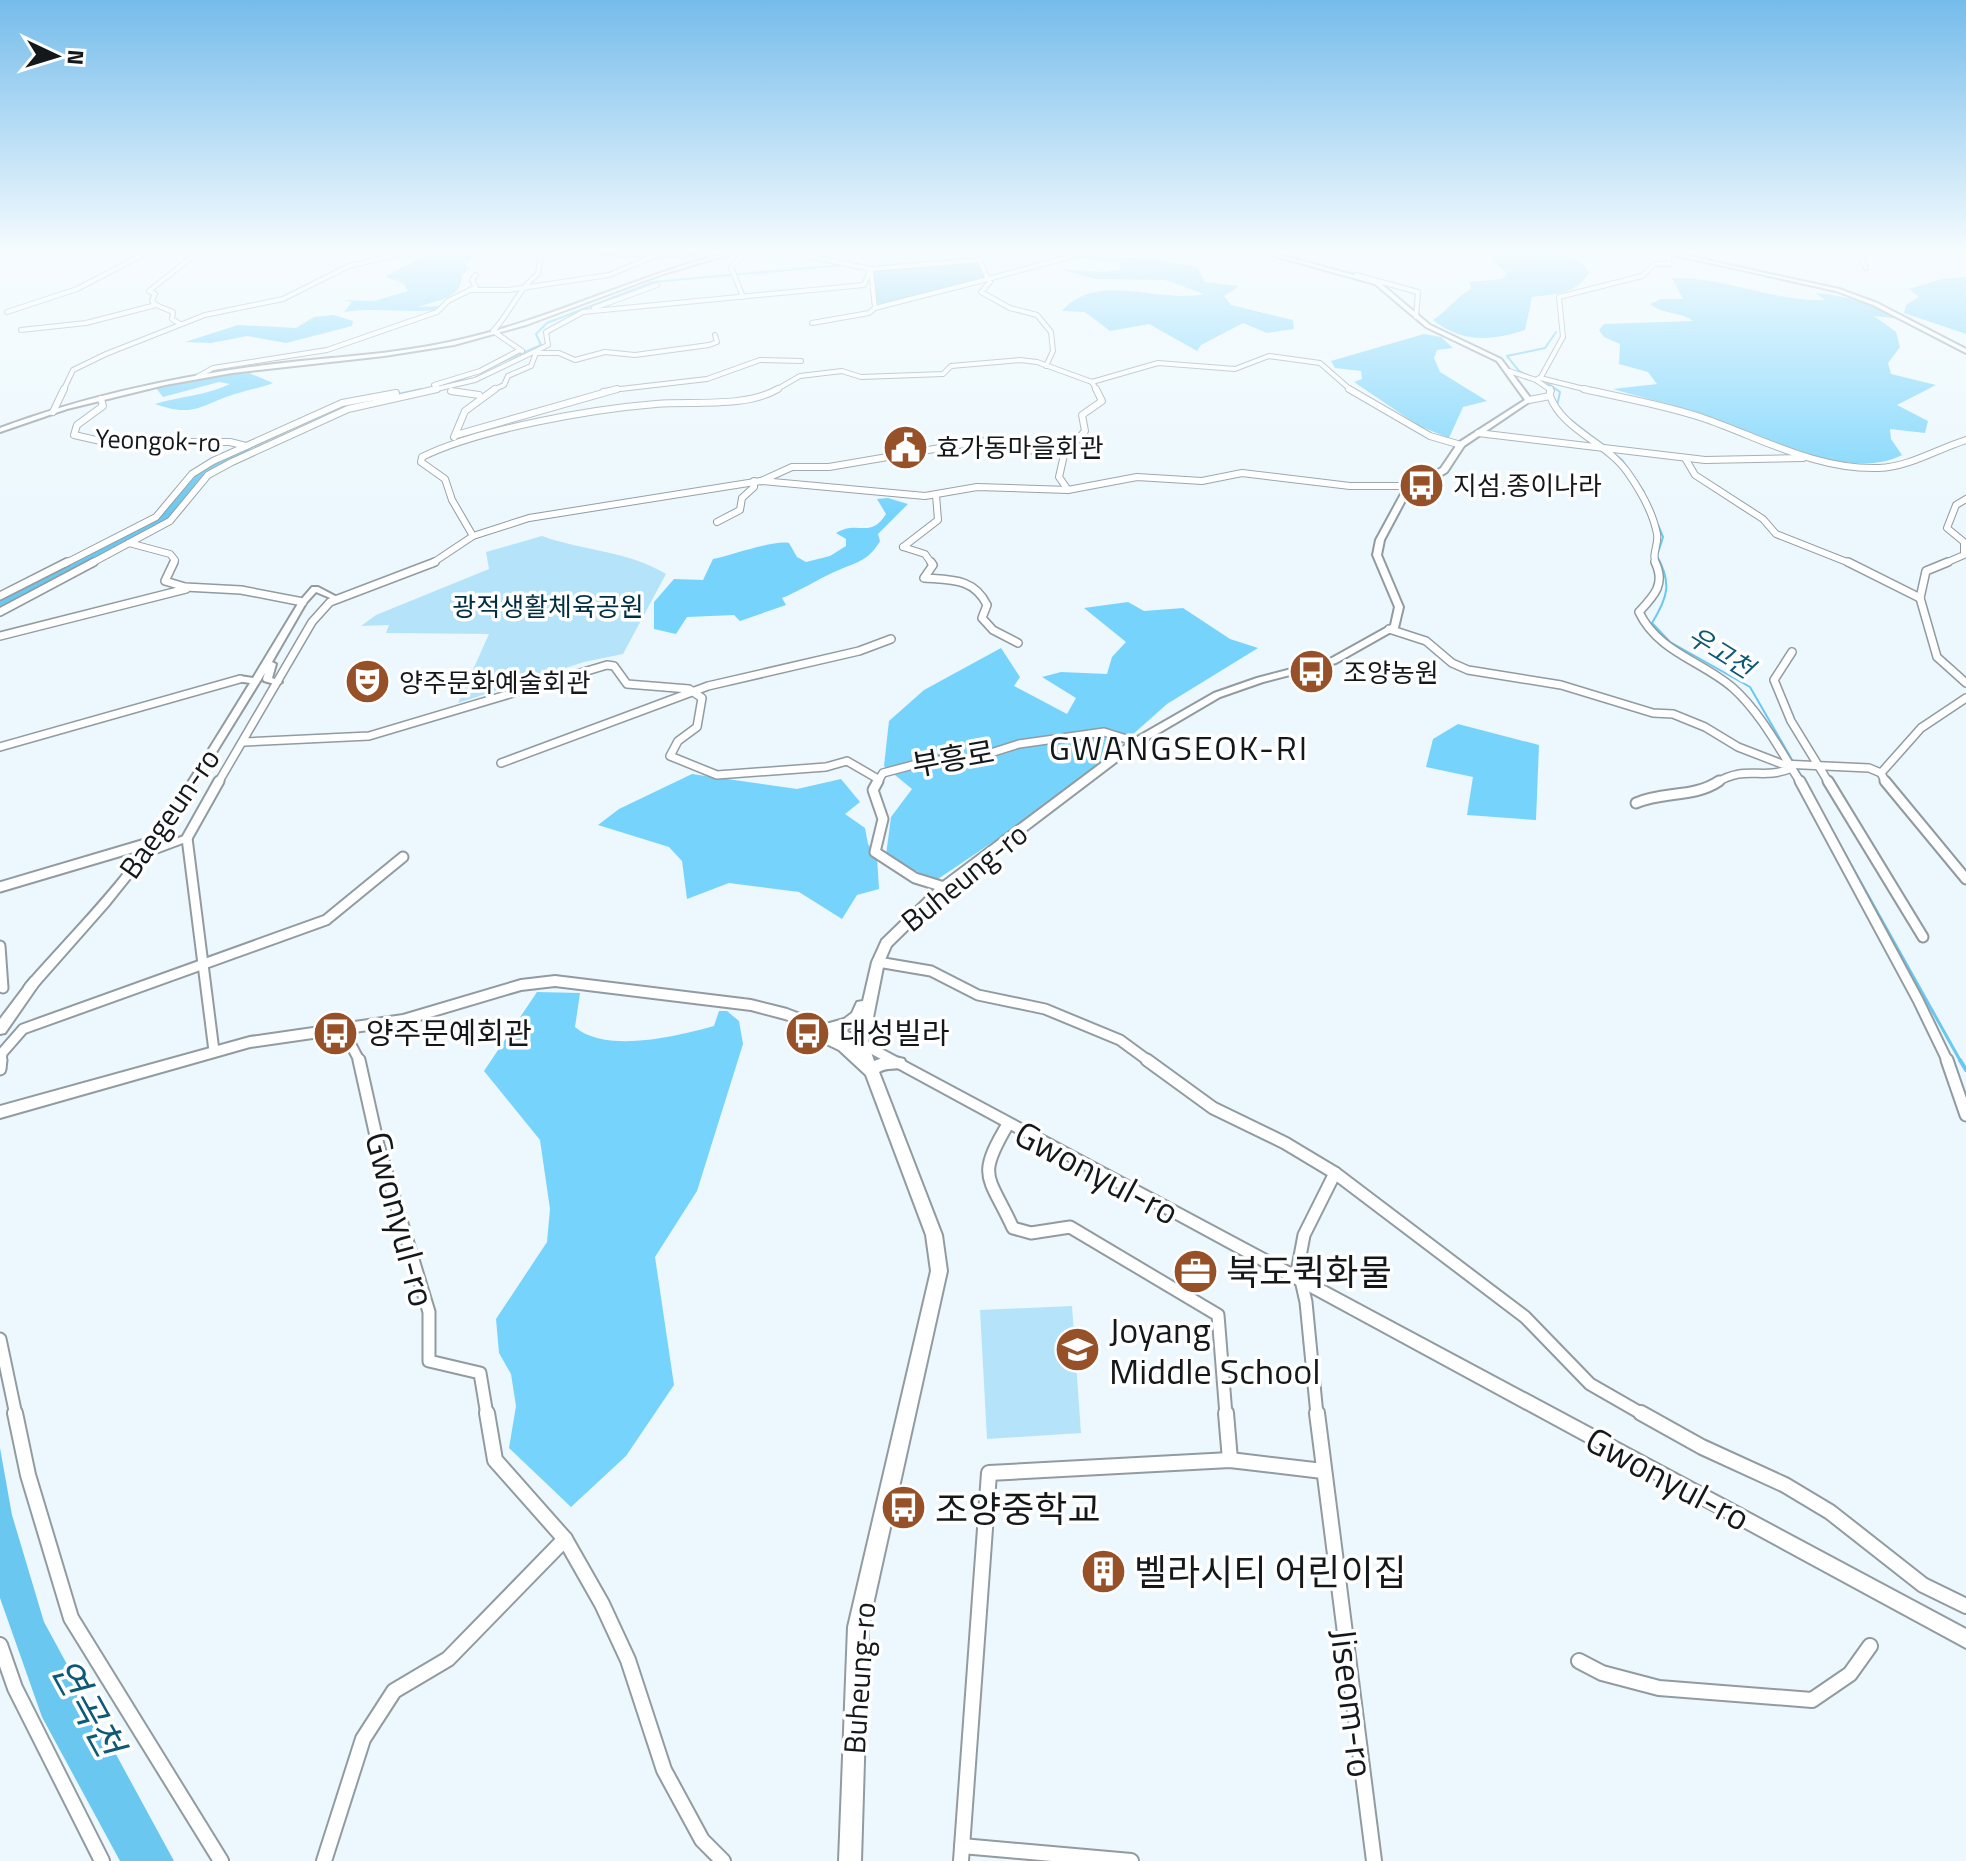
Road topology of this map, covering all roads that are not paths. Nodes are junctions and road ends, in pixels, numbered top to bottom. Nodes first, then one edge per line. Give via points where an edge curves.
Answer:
1 (143, 340) edge
2 (359, 340) edge
3 (464, 340) edge
4 (504, 340) edge
5 (547, 340) edge
6 (716, 340) edge
7 (1052, 340) edge
8 (1458, 340) edge
9 (1561, 340) edge
10 (1944, 340) edge
11 (522, 351) junction
12 (1966, 351) edge
13 (536, 353) junction
14 (279, 358) junction
15 (801, 361) dead end
16 (1046, 366) junction
17 (265, 367) junction
18 (1509, 371) junction
19 (197, 377) junction
20 (1538, 379) junction
21 (1092, 382) junction
22 (440, 390) junction
23 (479, 395) junction
24 (1550, 396) junction
25 (101, 399) junction
26 (1529, 400) junction
27 (53, 412) junction
28 (0, 430) edge
29 (1478, 433) junction
30 (456, 435) junction
31 (1966, 440) edge
32 (1461, 445) junction
33 (246, 446) junction
34 (448, 446) junction
35 (1611, 448) junction
36 (1067, 451) junction
37 (1685, 458) junction
38 (1807, 458) junction
39 (757, 481) junction
40 (1416, 486) junction
41 (1068, 490) junction
42 (936, 495) junction
43 (1966, 499) edge
44 (717, 522) dead end
45 (1966, 534) edge
46 (473, 536) junction
47 (1964, 542) junction
48 (129, 543) junction
49 (186, 589) junction
50 (0, 597) edge
51 (335, 598) junction
52 (1920, 598) junction
53 (15, 601) junction
54 (303, 602) junction
55 (0, 612) edge
56 (1389, 629) junction
57 (0, 636) edge
58 (891, 639) dead end
59 (279, 643) junction
60 (1018, 643) dead end
61 (1792, 652) dead end
62 (240, 679) joint
63 (278, 682) junction
64 (255, 683) junction
65 (1966, 683) edge
66 (695, 691) junction
67 (1966, 698) edge
68 (244, 742) junction
69 (1136, 742) junction
70 (0, 747) edge
71 (501, 763) dead end
72 (1792, 766) junction
73 (1819, 766) junction
74 (1881, 773) junction
75 (878, 779) junction
76 (1636, 803) dead end
77 (187, 838) junction
78 (152, 842) junction
79 (144, 853) junction
80 (403, 857) dead end
81 (1966, 879) edge
82 (0, 887) edge
83 (944, 887) junction
84 (1923, 937) dead end
85 (0, 946) edge
86 (878, 962) junction
87 (204, 965) junction
88 (35, 981) joint
89 (3, 988) dead end
90 (872, 990) junction
91 (805, 1021) junction
92 (2, 1022) edge
93 (349, 1027) junction
94 (827, 1029) junction
95 (861, 1043) junction
96 (214, 1051) junction
97 (899, 1063) junction
98 (0, 1069) edge
99 (869, 1070) junction
100 (0, 1112) edge
101 (1966, 1115) edge
102 (1008, 1124) junction
103 (1335, 1173) junction
104 (1296, 1281) junction
105 (0, 1339) edge
106 (1230, 1460) junction
107 (1323, 1471) junction
108 (565, 1539) junction
109 (1966, 1606) edge
110 (1966, 1639) edge
111 (0, 1645) edge
112 (1870, 1646) dead end
113 (1579, 1661) dead end
114 (961, 1853) edge
115 (102, 1861) edge
116 (221, 1861) edge
117 (324, 1861) edge
118 (723, 1861) edge
119 (850, 1861) edge
120 (1131, 1861) edge
121 (1374, 1861) edge

1 - 27 street via 73,370
2 - 14 street
3 - 17 street, Yeongok-ro
4 - 11 street
5 - 13 street
6 - 13 street via 709,345 635,355 605,352 575,360 559,353
7 - 16 street
8 - 18 main road
9 - 20 street
10 - 12 street
11 - 13 street
11 - 33 street via 446,382 342,403
13 - 22 street via 494,374
13 - 23 street via 531,366
14 - 17 street
14 - 19 street via 213,368
15 - 30 street via 760,360 707,379 605,390
16 - 21 street
16 - 34 street via 1020,360 951,366 943,374 820,373 747,398 618,408
17 - 19 street, Yeongok-ro
18 - 20 street
18 - 26 main road
19 - 25 street, Yeongok-ro
20 - 24 street via 1552,390
20 - 38 street via 1701,417
21 - 32 street via 1158,363 1235,369 1269,356 1320,363 1383,411 1430,436
21 - 36 street via 1102,401 1082,415 1085,431
22 - 23 street
22 - 48 street via 348,409 232,462 208,475 170,521
23 - 30 street via 454,429
24 - 26 street
24 - 35 street via 1564,418
25 - 27 street, Yeongok-ro
25 - 33 street, Yeongok-ro via 103,406 77,425 74,435 105,442
26 - 29 main road
27 - 28 street, Yeongok-ro
29 - 32 main road
29 - 35 street
30 - 34 street
31 - 38 street via 1904,465 1878,468
32 - 40 main road via 1444,470
33 - 50 street via 192,474 156,517
34 - 46 street via 421,462 445,479
35 - 37 street
35 - 72 street via 1634,479 1658,537 1653,559 1662,573 1661,588 1639,612 1642,624 1737,690
36 - 39 street via 981,441 829,467 792,467
36 - 41 street via 1059,477
37 - 38 street
37 - 52 street via 1695,475 1763,519 1776,534
39 - 42 street
39 - 44 street via 742,498 740,510
39 - 46 street via 529,518
40 - 41 street via 1350,486 1242,473 1202,481 1137,477
40 - 56 main road via 1399,499 1377,555 1399,607 1395,626
41 - 42 street via 977,487
42 - 60 street via 938,520 903,547 925,554 933,565 924,578 956,577 983,592 987,605 982,618
43 - 47 street via 1956,505 1947,528
45 - 47 street
46 - 51 street via 408,575
47 - 52 street via 1964,555 1926,571
48 - 49 street via 170,554 175,560 165,581
48 - 53 street
49 - 54 street via 242,590
49 - 57 street
50 - 53 street
51 - 54 street, Baegeun-ro via 315,589
51 - 63 street via 312,622
52 - 65 street via 1937,657
53 - 55 street
54 - 59 street, Baegeun-ro
56 - 69 main road, Buheung-ro via 1333,661 1217,695
56 - 72 street via 1426,641 1468,670 1561,685 1653,713 1673,714 1738,747
58 - 66 street
59 - 63 street via 267,679
59 - 64 street, Baegeun-ro
61 - 73 street via 1774,680
62 - 64 street
62 - 70 street
63 - 64 street
63 - 68 street
64 - 78 street, Baegeun-ro
66 - 68 street via 627,684 614,666 607,665 369,736
66 - 71 street
66 - 75 street via 702,698 697,727 678,741 670,756 710,773 826,767 847,761
67 - 74 street via 1921,728
68 - 77 street
69 - 75 street, 부흥로 via 1104,732 1019,744 978,757 892,769
69 - 83 main road, Buheung-ro
72 - 73 street
72 - 76 street via 1777,774 1734,772 1706,790
72 - 101 street via 1947,1057
73 - 74 street
73 - 84 street
74 - 81 street via 1890,791
75 - 83 street, 부흥로 via 873,790 883,819 875,852 915,878
77 - 79 street
77 - 87 street
78 - 79 street, Baegeun-ro
78 - 82 street
79 - 88 street, Baegeun-ro
80 - 87 street via 326,920
83 - 86 main road, Buheung-ro via 886,943
85 - 89 street
86 - 90 main road, Buheung-ro
86 - 103 street via 931,971 978,995 1045,1009 1120,1040 1213,1108
87 - 96 street
87 - 98 street via 23,1029 2,1053
88 - 92 main road
90 - 94 main road via 857,1018
90 - 95 main road, Buheung-ro
91 - 93 main road, Gwonyul-ro via 735,1002 555,981 521,985 414,1018
91 - 94 main road, Gwonyul-ro
91 - 99 main road
93 - 96 main road, Gwonyul-ro
93 - 108 street, Gwonyul-ro via 429,1312 429,1361 480,1373 495,1460
94 - 95 main road, Gwonyul-ro
95 - 97 street, Gwonyul-ro
95 - 99 main road, Buheung-ro
96 - 100 main road, Gwonyul-ro
97 - 99 main road
97 - 102 street, Gwonyul-ro
99 - 119 main road, Buheung-ro via 934,1235 939,1271 858,1627
102 - 104 street, Gwonyul-ro
102 - 106 street via 986,1170 1013,1228 1031,1233 1070,1227 1218,1315
103 - 104 street, Jiseom-ro via 1301,1240
103 - 109 street via 1525,1317 1590,1384 1702,1447 1785,1485 1830,1512 1923,1585
104 - 107 street, Jiseom-ro via 1306,1302
104 - 110 street, Gwonyul-ro
105 - 116 street via 28,1475 71,1618
106 - 107 street
106 - 114 street via 989,1473
107 - 121 street, Jiseom-ro
108 - 117 street via 448,1659 394,1691 363,1739
108 - 118 street, Gwonyul-ro via 628,1660 664,1770 702,1840
111 - 115 street via 15,1688
112 - 113 street via 1850,1674 1812,1700 1650,1686 1597,1673
114 - 120 street

